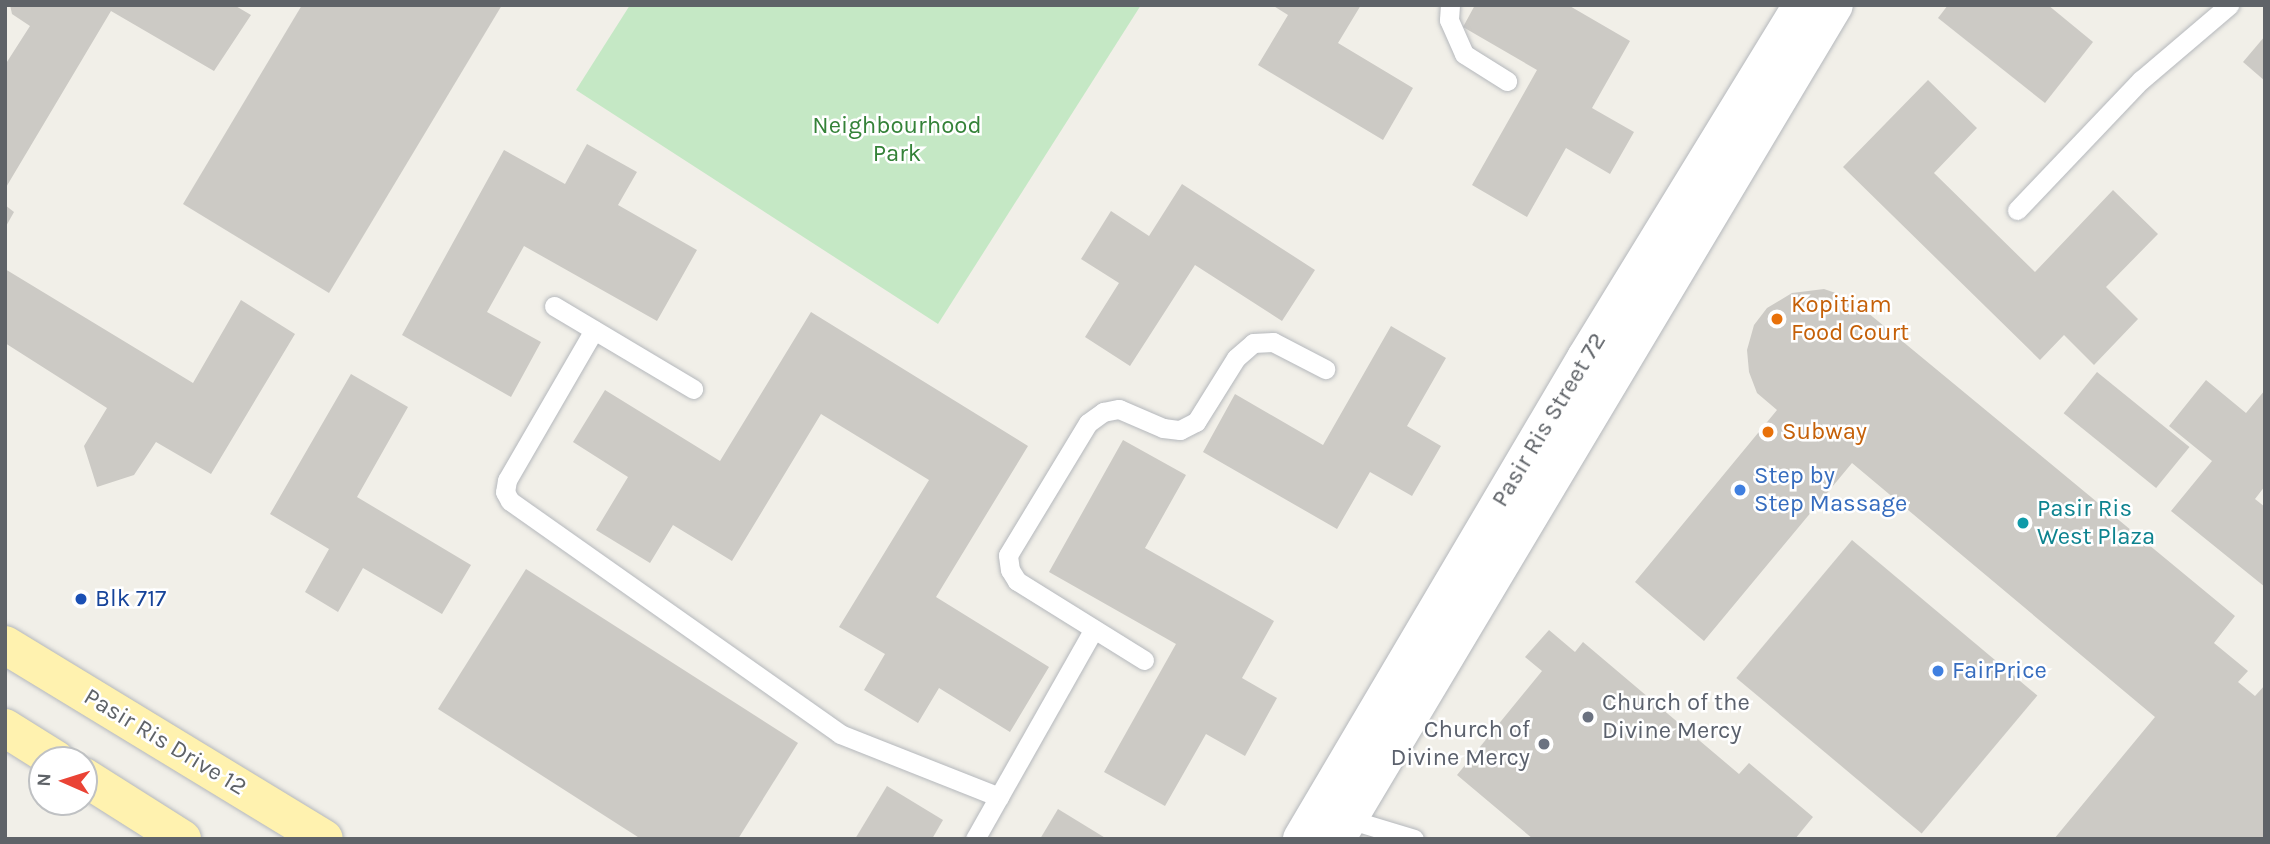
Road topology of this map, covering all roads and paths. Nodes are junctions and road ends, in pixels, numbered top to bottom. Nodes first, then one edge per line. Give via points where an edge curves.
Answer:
1 (1450, 5) edge
2 (1802, 5) edge
3 (1834, 5) edge
4 (2229, 5) edge
5 (1507, 81) dead end
6 (2017, 210) dead end
7 (554, 306) dead end
8 (594, 330) junction
9 (1325, 369) dead end
10 (693, 389) dead end
11 (1094, 629) junction
12 (5, 645) edge
13 (1144, 660) dead end
14 (5, 728) edge
15 (34, 746) edge
16 (98, 786) edge
17 (999, 797) junction
18 (1327, 826) edge
19 (182, 839) edge
20 (324, 839) edge
21 (975, 839) edge
22 (1414, 839) edge

1 - 5 lane via 1449,20 1464,54
2 - 18 street, Pasir Ris Street 72 via 1593,347
3 - 18 street, Pasir Ris Street 72
4 - 6 lane via 2141,80
7 - 8 lane
8 - 10 lane
8 - 17 lane via 507,480 505,492 510,501 840,734
9 - 11 lane via 1273,342 1253,342 1237,358 1196,422 1180,430 1163,428 1119,409 1103,412 1088,423 1009,555 1017,581
11 - 13 lane
11 - 17 lane
12 - 20 main road, Pasir Ris Drive 12
14 - 15 main road
16 - 19 main road
17 - 21 lane
18 - 22 lane

